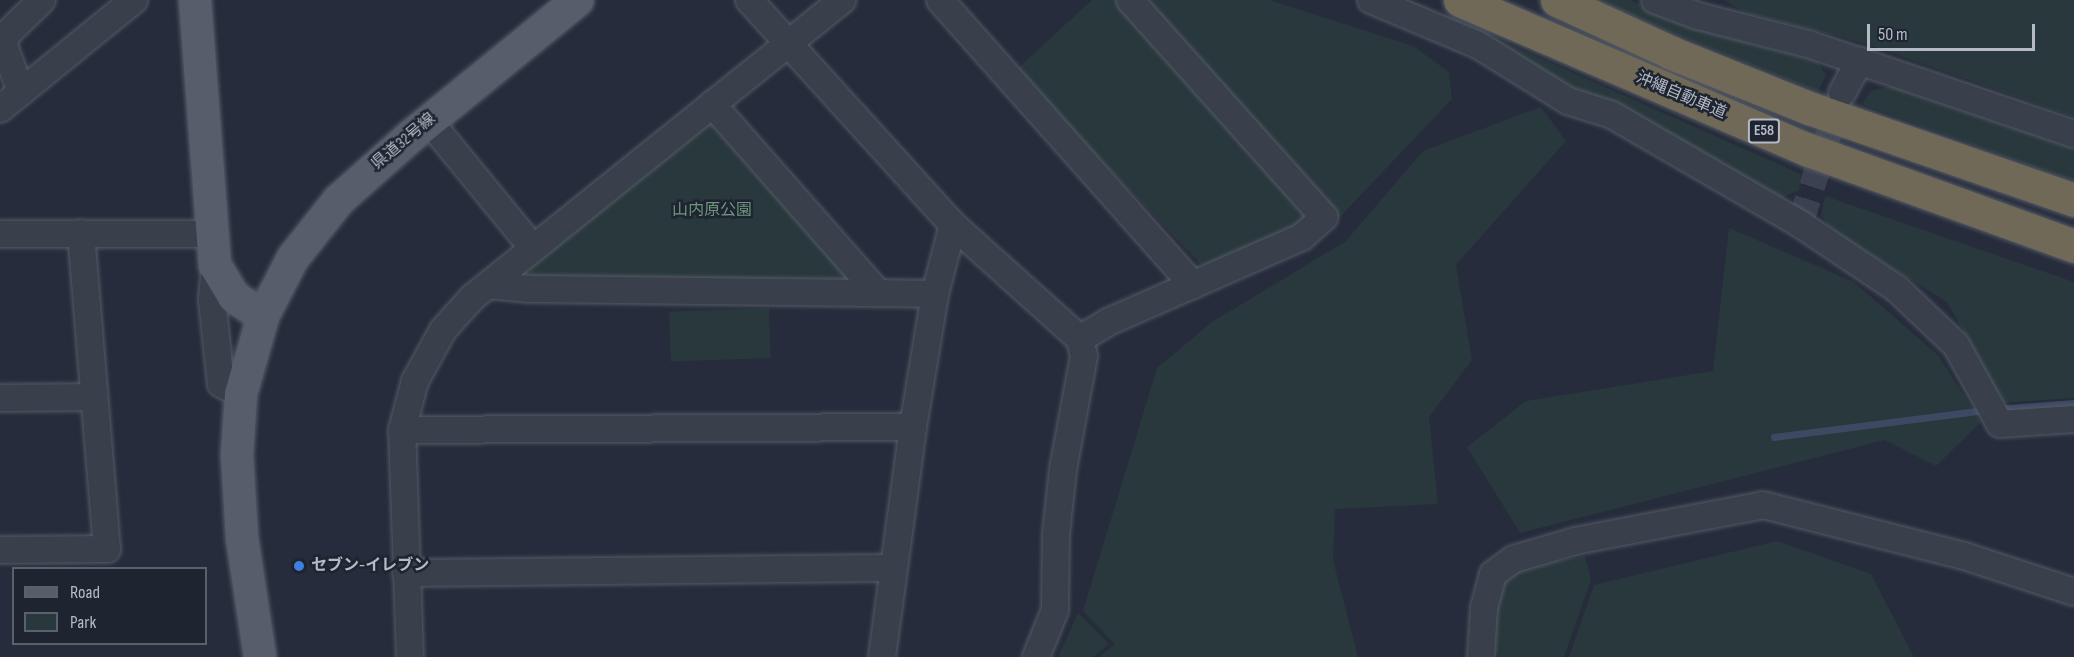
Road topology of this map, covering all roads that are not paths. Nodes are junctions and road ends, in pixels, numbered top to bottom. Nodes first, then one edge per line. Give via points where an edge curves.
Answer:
1 (42, 0) edge
2 (134, 0) edge
3 (195, 0) edge
4 (578, 0) edge
5 (749, 0) edge
6 (843, 0) edge
7 (940, 0) edge
8 (1130, 0) edge
9 (1371, 0) edge
10 (1460, 0) edge
11 (1557, 0) edge
12 (1655, 0) edge
13 (788, 42) junction
14 (1860, 61) junction
15 (21, 92) junction
16 (1842, 93) tunnel mouth
17 (712, 104) junction
18 (0, 110) edge
19 (429, 121) junction
20 (2074, 134) edge
21 (2074, 200) edge
22 (953, 225) junction
23 (81, 233) junction
24 (0, 234) edge
25 (211, 234) junction
26 (2074, 246) edge
27 (533, 248) junction
28 (214, 265) junction
29 (488, 285) junction
30 (1193, 285) junction
31 (878, 293) junction
32 (935, 294) junction
33 (263, 316) junction
34 (1080, 339) junction
35 (242, 394) junction
36 (93, 397) junction
37 (0, 398) edge
38 (2074, 419) edge
39 (914, 427) junction
40 (402, 430) junction
41 (0, 550) edge
42 (892, 568) junction
43 (406, 573) junction
44 (2074, 592) edge
45 (260, 657) edge
46 (410, 657) edge
47 (882, 657) edge
48 (1036, 657) edge
49 (1481, 657) edge

1 - 15 street via 6,35 4,46
2 - 15 street
3 - 25 main road
4 - 19 main road, 県道32号線
5 - 13 street
6 - 13 street
7 - 30 street
8 - 30 street via 1324,217 1302,237
9 - 38 street via 1478,45 1568,100 1612,115 1809,231 1898,289 1956,345 1993,413
10 - 26 highway, 沖縄自動車道 / E58 via 1809,150
11 - 21 highway, E58 via 1672,53 1809,108
12 - 14 street via 1698,16
13 - 17 street
13 - 22 street
14 - 16 street
14 - 20 street
15 - 18 street
17 - 27 street
17 - 31 street
19 - 27 street
19 - 33 main road, 県道32号線 via 366,174 315,228
22 - 32 street
22 - 34 street
23 - 24 street
23 - 25 street
23 - 36 street
25 - 28 main road
27 - 29 street
28 - 33 main road via 234,297
28 - 35 street via 212,300 221,384
29 - 31 street via 530,289
29 - 40 street via 443,330 415,381
30 - 34 street via 1108,322
31 - 32 street
32 - 39 street
33 - 35 main road, 県道32号線
34 - 48 street via 1084,356 1063,469 1056,535 1055,610
35 - 45 main road, 県道32号線 via 238,496
36 - 37 street
36 - 41 street via 107,549
39 - 40 street
39 - 42 street
40 - 43 street
42 - 43 street
42 - 47 street
43 - 46 street
44 - 49 street via 1964,556 1763,505 1575,541 1514,559 1493,574 1484,608

